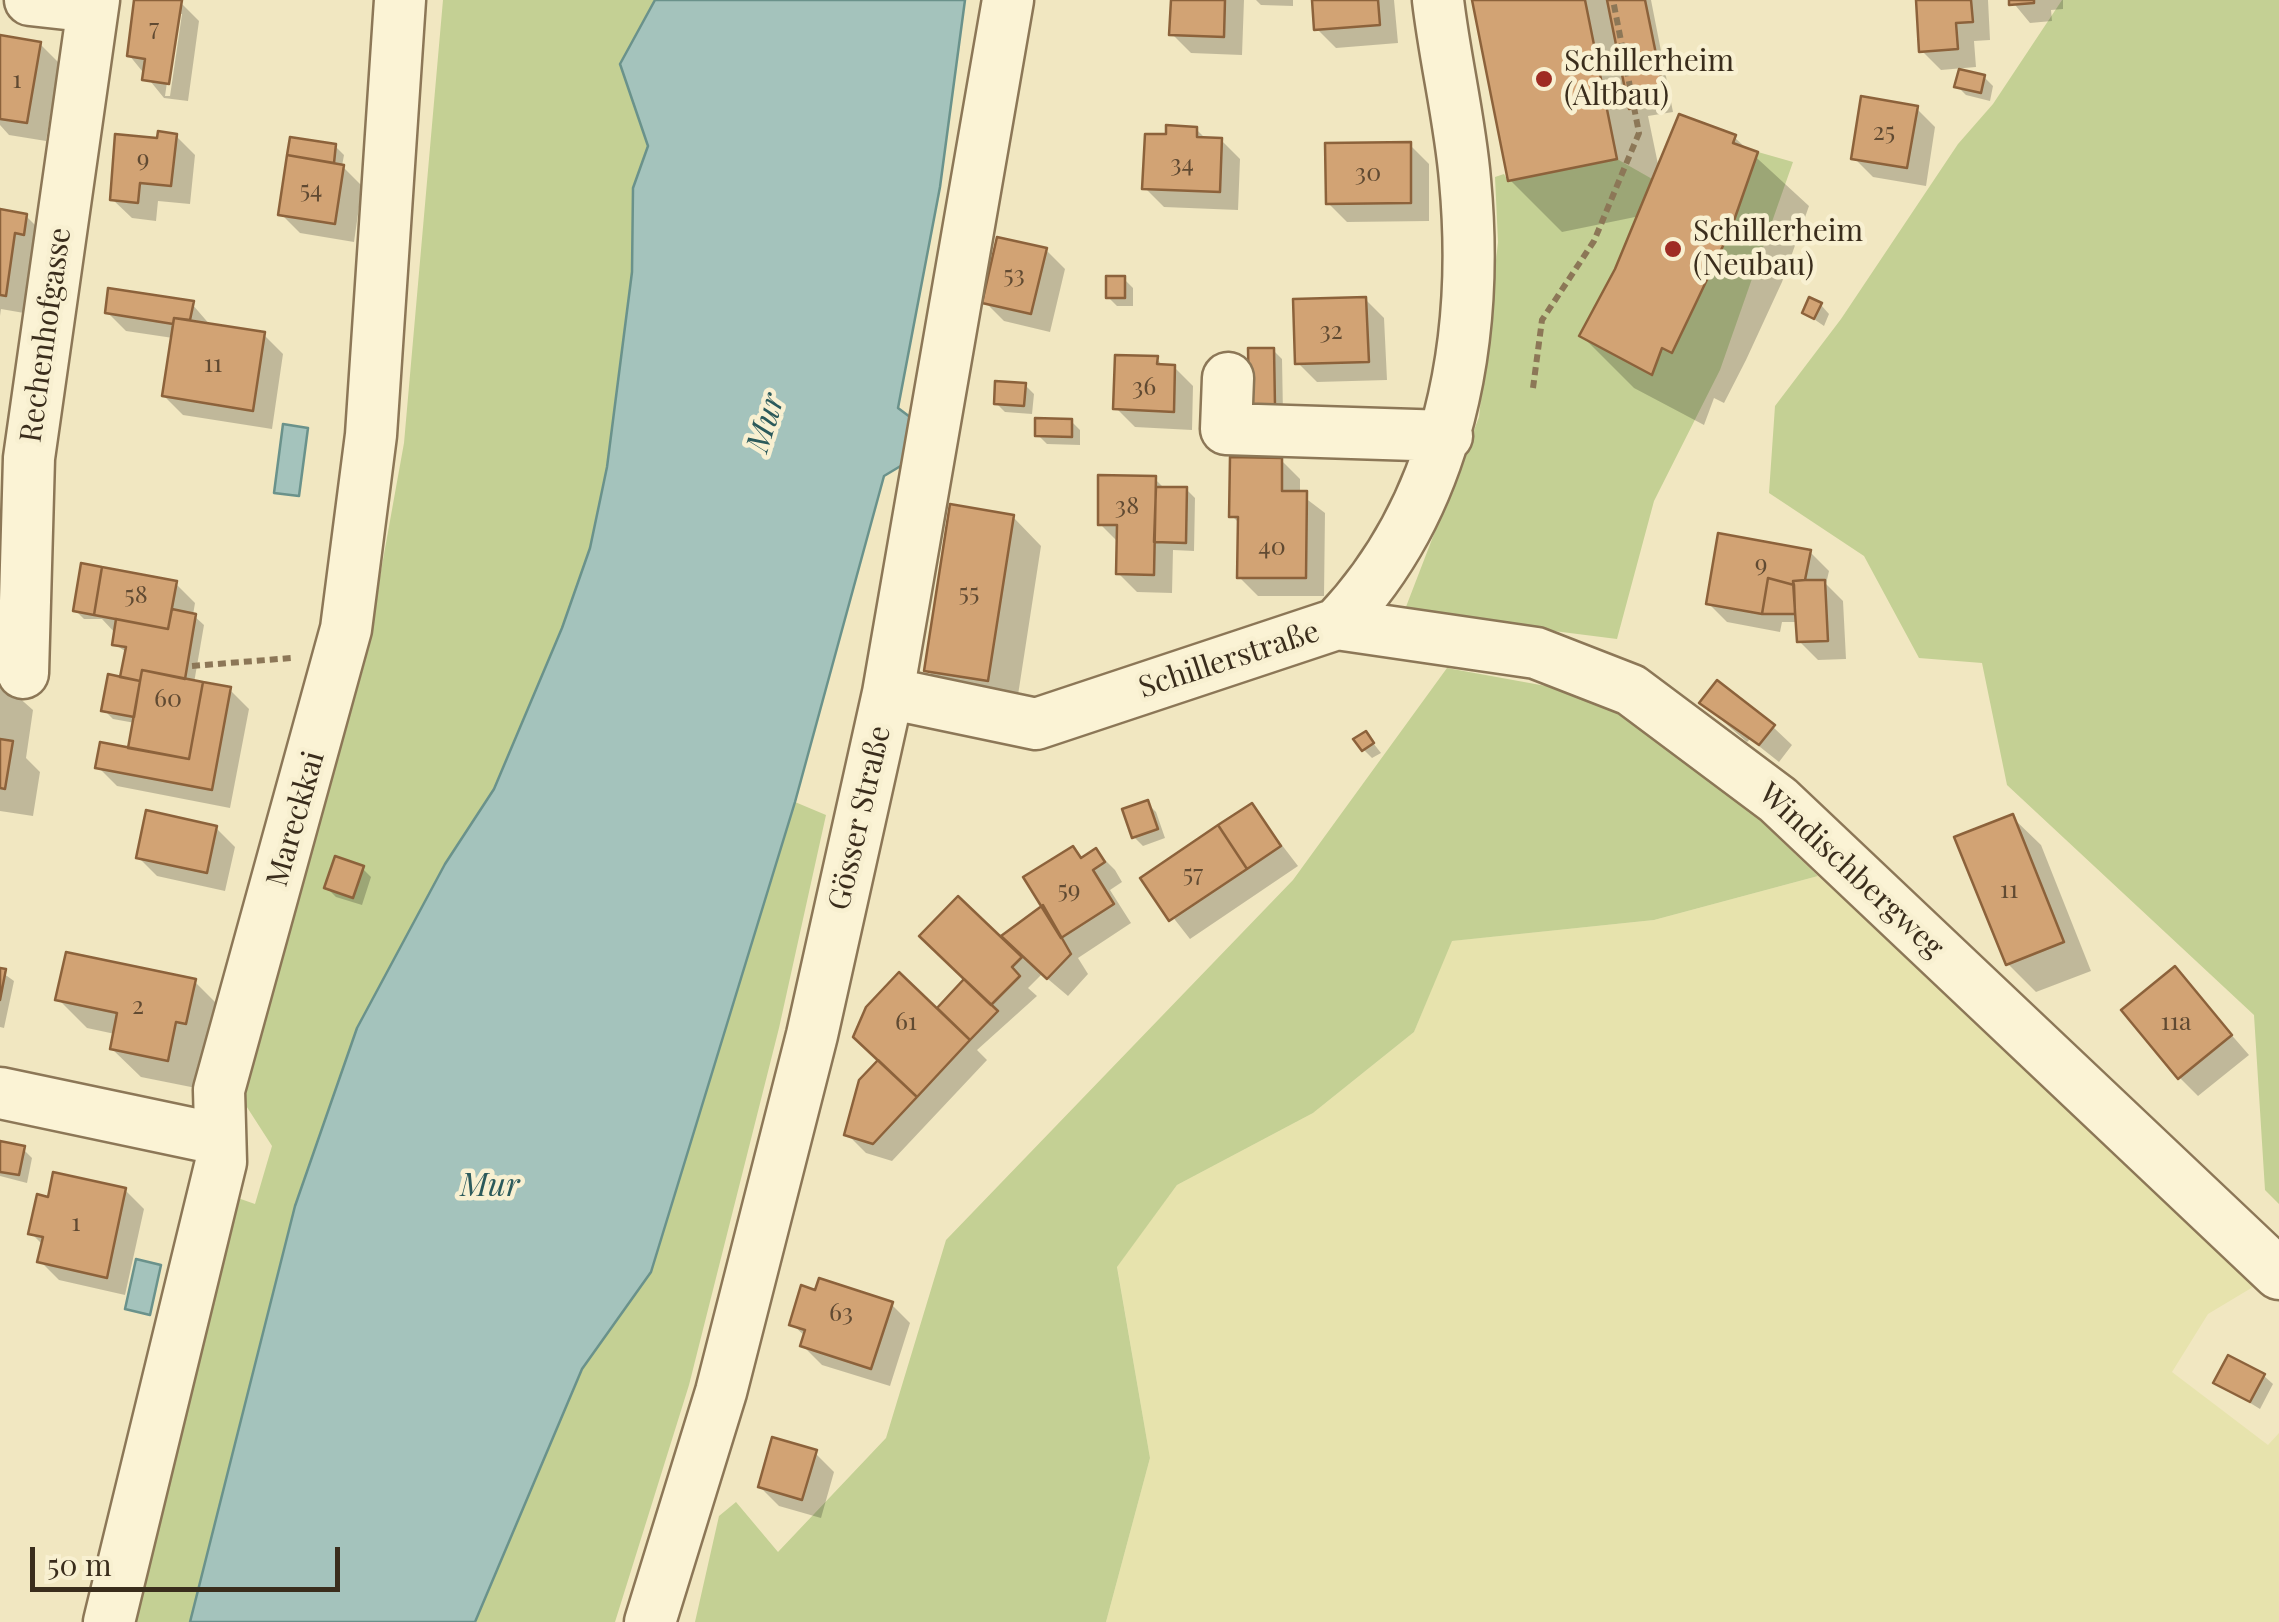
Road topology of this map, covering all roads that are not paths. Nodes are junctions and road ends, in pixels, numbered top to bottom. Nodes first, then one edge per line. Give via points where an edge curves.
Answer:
1 (30, 0) edge
2 (400, 0) edge
3 (1008, 0) edge
4 (1438, 0) edge
5 (94, 4) edge
6 (1228, 378) dead end
7 (1447, 436) junction
8 (15, 455) edge
9 (1337, 624) junction
10 (23, 673) dead end
11 (888, 693) junction
12 (0, 1092) edge
13 (218, 1139) junction
14 (2279, 1274) edge
15 (109, 1622) edge
16 (650, 1622) edge

1 - 5 street
2 - 13 street, Mareckkai via 371,435 346,629 219,1090
3 - 11 street, Gösser Straße
4 - 7 street, Schillerstraße via 1465,180 1468,274
5 - 8 street, Rechenhofgasse
6 - 7 street via 1226,429
7 - 9 street, Schillerstraße via 1412,522 1370,589
8 - 10 street, Rechenhofgasse
9 - 11 street, Schillerstraße via 1036,724
9 - 14 street, Windischbergweg via 1536,653 1631,690 1778,800
11 - 16 street, Gösser Straße via 812,1035 721,1392
12 - 13 street
13 - 15 street, Mareckkai via 221,1162

